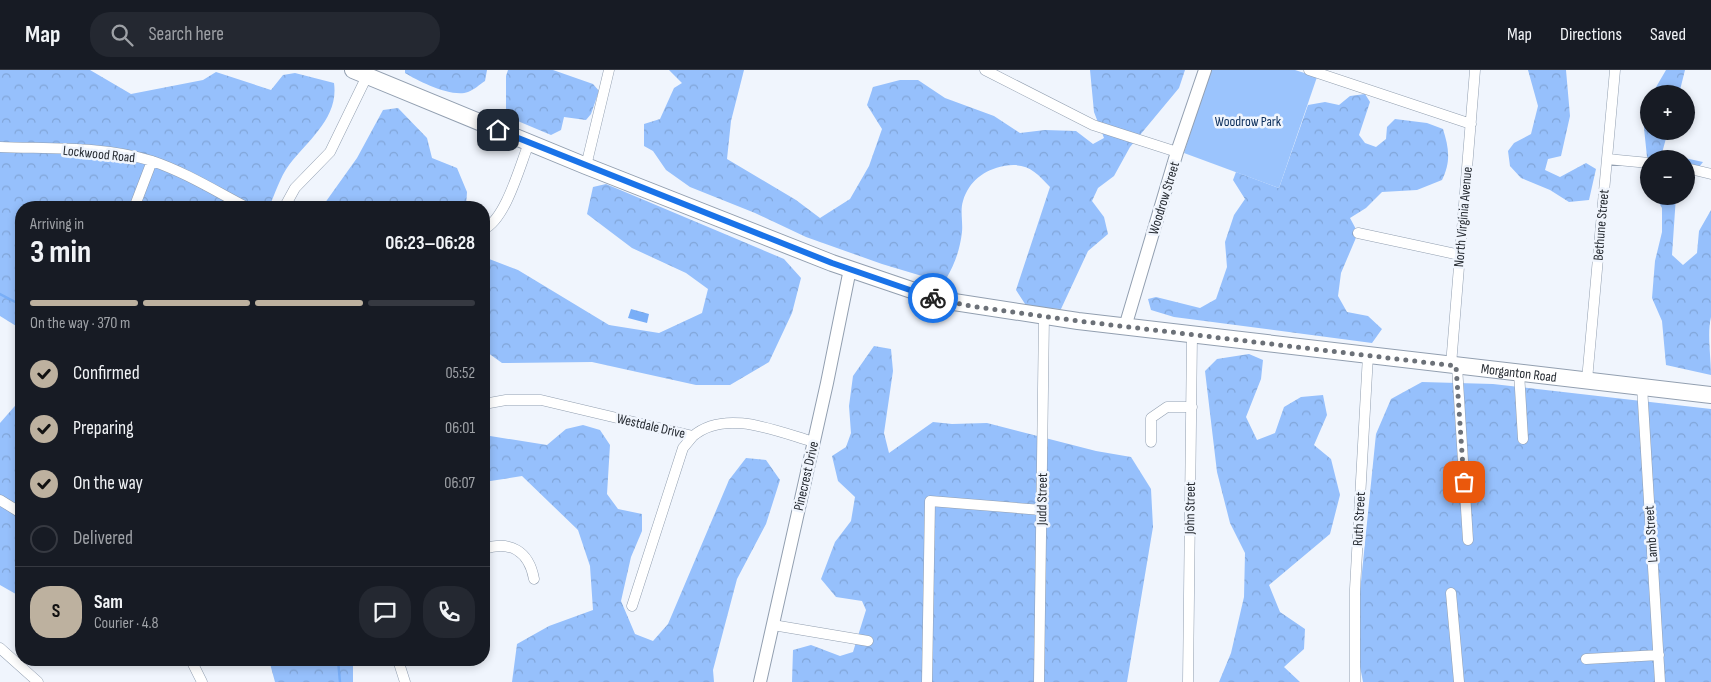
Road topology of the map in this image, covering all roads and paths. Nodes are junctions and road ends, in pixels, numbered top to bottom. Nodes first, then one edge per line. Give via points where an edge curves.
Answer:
1 (609, 70) edge
2 (985, 70) edge
3 (1204, 70) edge
4 (1309, 70) edge
5 (1475, 70) edge
6 (1615, 70) edge
7 (363, 72) edge
8 (1336, 74) edge
9 (1470, 124) junction
10 (529, 143) junction
11 (0, 147) edge
12 (1177, 152) junction
13 (1607, 159) junction
14 (152, 161) junction
15 (1640, 162) edge
16 (586, 166) junction
17 (1695, 170) edge
18 (1711, 174) edge
19 (137, 201) edge
20 (234, 201) edge
21 (288, 201) edge
22 (490, 226) edge
23 (1358, 233) dead end
24 (1460, 255) junction
25 (850, 270) junction
26 (1044, 316) junction
27 (1126, 327) junction
28 (1192, 335) junction
29 (1368, 355) junction
30 (1454, 365) junction
31 (1519, 372) junction
32 (1587, 380) junction
33 (1642, 386) junction
34 (1711, 395) edge
35 (490, 403) edge
36 (1192, 407) junction
37 (693, 436) junction
38 (1523, 438) dead end
39 (814, 442) junction
40 (1151, 442) dead end
41 (0, 500) edge
42 (15, 509) edge
43 (1042, 510) junction
44 (1468, 540) dead end
45 (490, 548) edge
46 (534, 579) dead end
47 (1451, 593) dead end
48 (632, 606) dead end
49 (773, 625) junction
50 (868, 641) dead end
51 (0, 648) edge
52 (1659, 655) junction
53 (1586, 659) dead end
54 (15, 661) edge
55 (20, 666) edge
56 (193, 666) edge
57 (400, 666) edge
58 (38, 682) edge
59 (202, 682) edge
60 (405, 682) edge
61 (760, 682) edge
62 (927, 682) edge
63 (1039, 682) edge
64 (1188, 682) edge
65 (1355, 682) edge
66 (1459, 682) edge
67 (1660, 682) edge

1 - 16 street
2 - 12 street via 1093,125
3 - 12 street, Woodrow Street
4 - 8 street
5 - 9 street, North Virginia Avenue
6 - 13 street, Bethune Street
7 - 10 main road, Morganton Road
7 - 21 street via 330,152 295,188
8 - 9 street
9 - 24 street, North Virginia Avenue
10 - 16 main road, Morganton Road
10 - 22 street via 500,213
11 - 14 street, Lockwood Road via 94,151
12 - 27 street, Woodrow Street
13 - 15 street
13 - 32 street, Bethune Street
14 - 19 street
14 - 20 street, Lockwood Road
16 - 25 main road, Morganton Road
17 - 18 street
23 - 24 street
24 - 30 street, North Virginia Avenue
25 - 26 main road, Morganton Road via 941,300
25 - 39 street, Pinecrest Drive
26 - 27 main road, Morganton Road
26 - 43 street, Judd Street
27 - 28 main road, Morganton Road
28 - 29 main road, Morganton Road
28 - 36 street, John Street
29 - 30 main road, Morganton Road
29 - 65 street, Ruth Street via 1355,589
30 - 31 main road, Morganton Road
30 - 44 street, North Virginia Avenue
31 - 32 main road, Morganton Road
31 - 38 street
32 - 33 main road, Morganton Road
33 - 34 main road, Morganton Road
33 - 52 street, Lamb Street
35 - 37 street, Westdale Drive via 541,400
36 - 40 street via 1162,408 1151,418
36 - 64 street, John Street
37 - 39 street, Westdale Drive via 713,425 741,423
37 - 48 street via 683,448
39 - 49 street, Pinecrest Drive
41 - 42 street
43 - 62 street via 930,501
43 - 63 street, Judd Street
45 - 46 street via 500,545 517,550 528,563
47 - 66 street
49 - 50 street
49 - 61 street, Pinecrest Drive
51 - 54 street
52 - 53 street
52 - 67 street, Lamb Street
55 - 58 street
56 - 59 street
57 - 60 street

